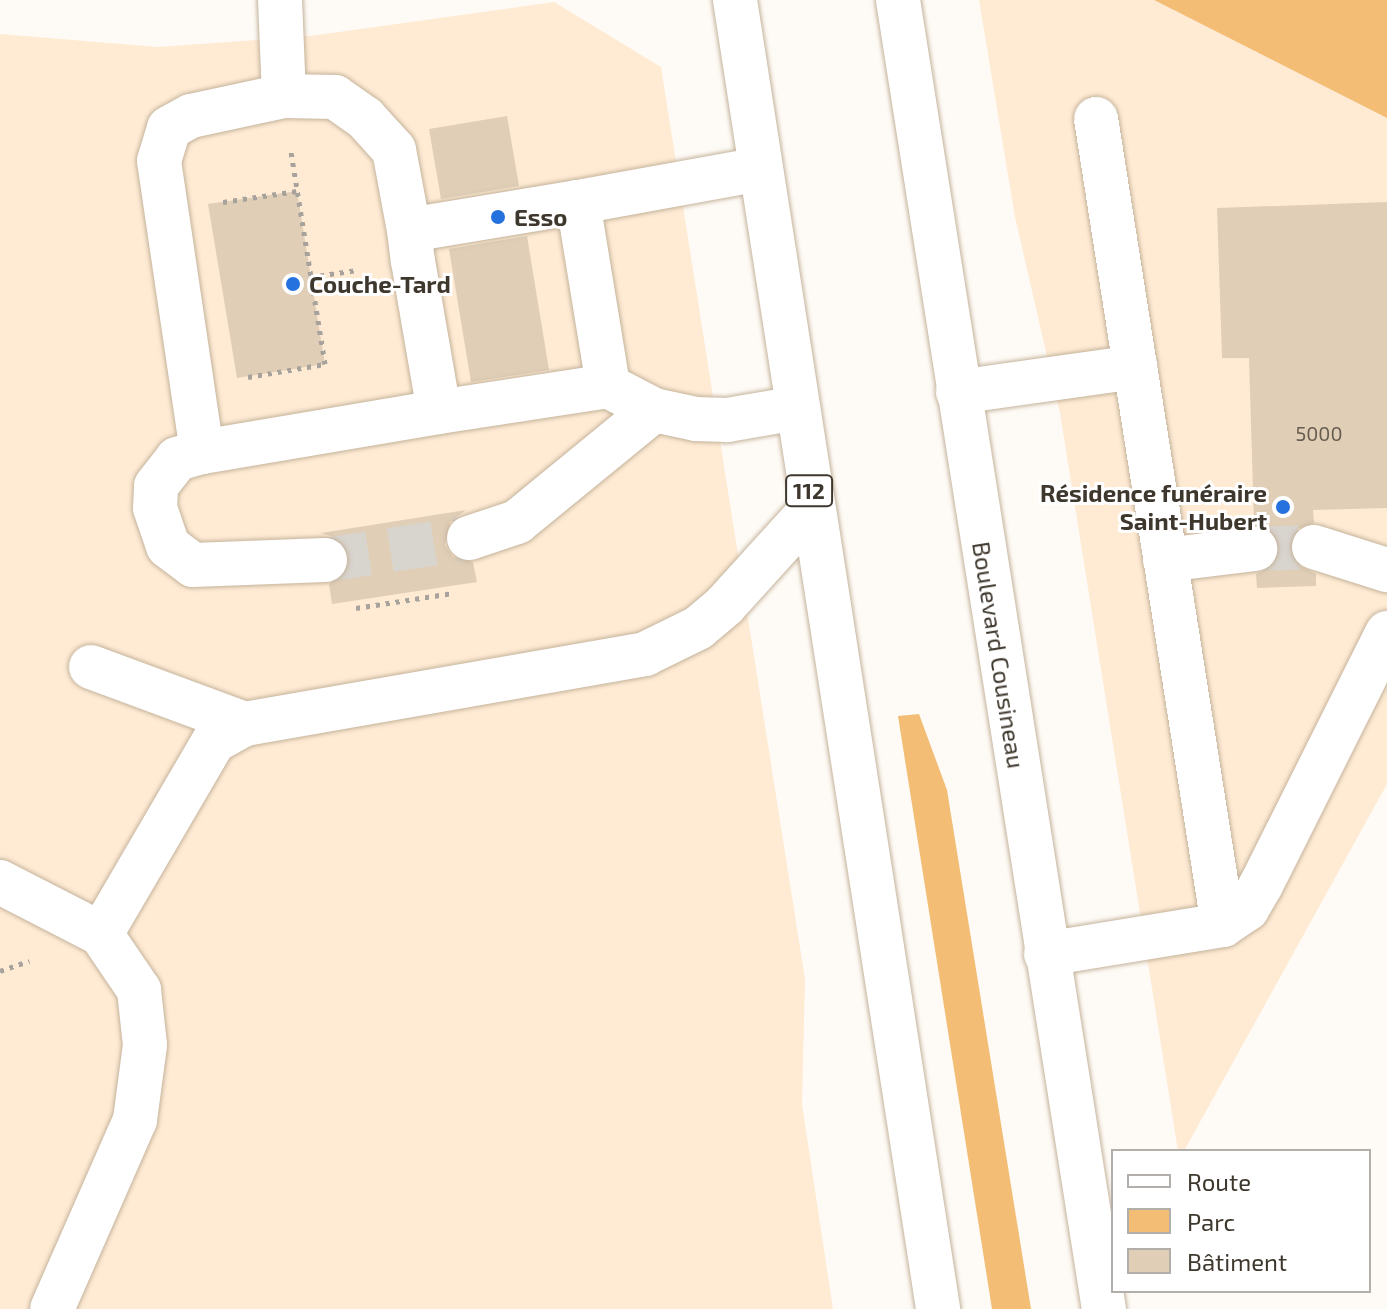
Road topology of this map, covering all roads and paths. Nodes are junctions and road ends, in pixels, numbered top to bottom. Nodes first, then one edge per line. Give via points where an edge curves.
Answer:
1 (280, 0) edge
2 (735, 0) edge
3 (898, 0) edge
4 (284, 96) junction
5 (1096, 119) dead end
6 (760, 169) junction
7 (578, 202) junction
8 (208, 204) dead end
9 (409, 230) junction
10 (1135, 367) junction
11 (237, 378) dead end
12 (608, 386) junction
13 (958, 392) junction
14 (797, 408) junction
15 (654, 410) junction
16 (439, 412) junction
17 (202, 452) junction
18 (812, 509) junction
19 (469, 538) tunnel mouth
20 (1314, 547) tunnel mouth
21 (1255, 549) tunnel mouth
22 (325, 560) tunnel mouth
23 (1165, 560) junction
24 (1387, 570) edge
25 (467, 591) dead end
26 (340, 610) dead end
27 (1387, 633) edge
28 (91, 667) dead end
29 (245, 724) junction
30 (0, 882) edge
31 (1223, 925) junction
32 (101, 934) junction
33 (1046, 954) junction
34 (52, 1309) edge
35 (938, 1309) edge
36 (1104, 1309) edge

1 - 4 main road
2 - 6 main road, 112
3 - 13 main road, Boulevard Cousineau
4 - 9 main road via 335,97 365,118 394,150
4 - 17 main road via 178,120 162,137 159,149
5 - 10 main road
6 - 7 main road
6 - 14 main road, 112
7 - 9 main road
7 - 12 main road
8 - 11 path via 297,191 325,364
9 - 16 main road
10 - 13 main road
10 - 23 main road
12 - 15 main road
12 - 16 main road
13 - 33 main road, Boulevard Cousineau
14 - 15 main road via 727,420
14 - 18 main road, 112
15 - 19 main road via 517,522
16 - 17 main road
17 - 22 main road via 177,459 156,486 160,529 180,556 212,568
18 - 29 main road via 725,605 698,628 645,654
18 - 35 main road, 112
20 - 24 main road
21 - 23 main road
23 - 31 main road
25 - 26 path
27 - 31 main road via 1261,885 1247,909
28 - 29 main road
29 - 32 main road via 214,741
30 - 32 main road
31 - 33 main road
32 - 34 main road via 139,990 143,1060 135,1120
33 - 36 main road, Boulevard Cousineau

